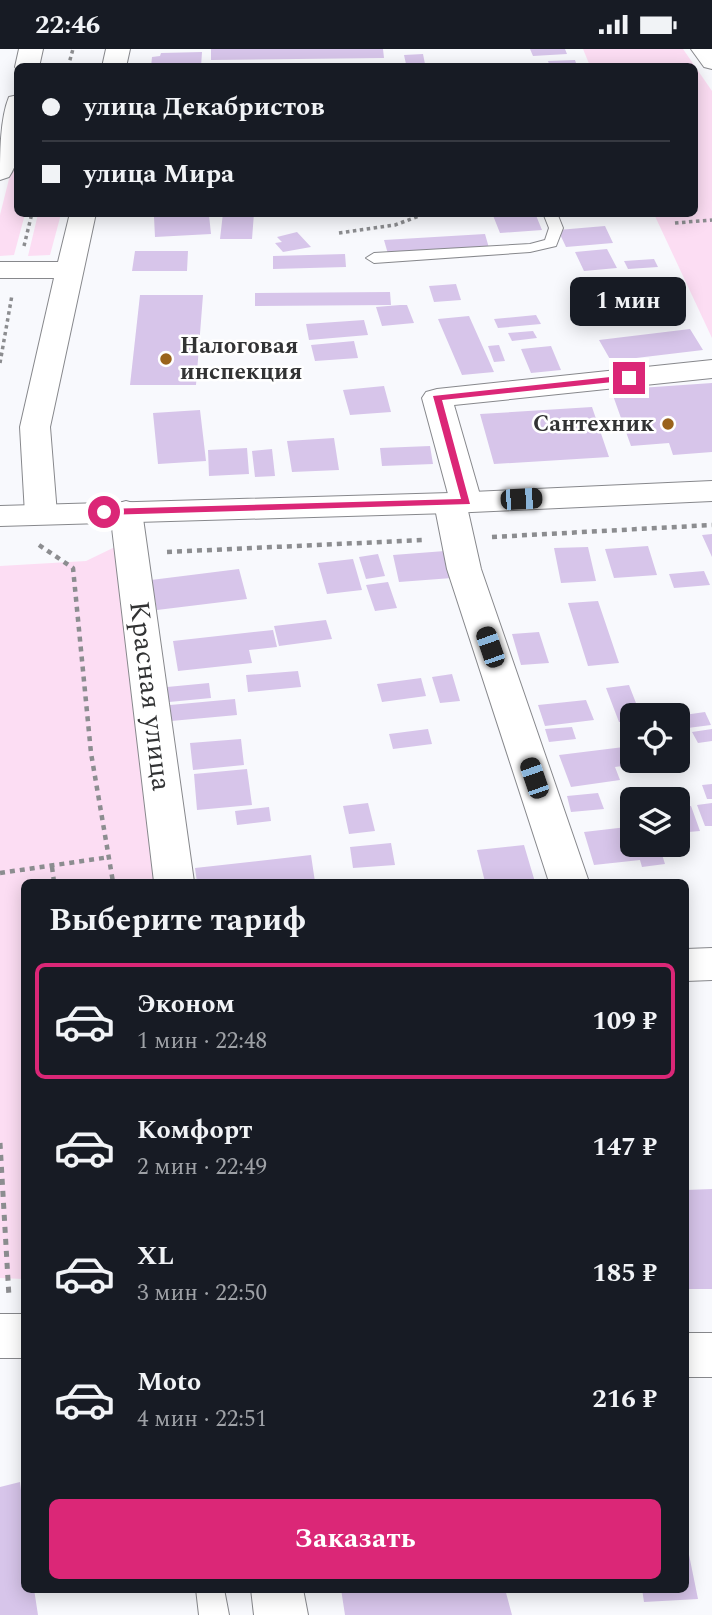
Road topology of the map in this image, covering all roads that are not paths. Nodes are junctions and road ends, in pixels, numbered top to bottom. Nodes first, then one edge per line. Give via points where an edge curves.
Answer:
1 (703, 49) edge
2 (712, 62) edge
3 (14, 117) edge
4 (0, 171) edge
5 (82, 217) edge
6 (552, 217) edge
7 (374, 258) dead end
8 (0, 270) edge
9 (71, 270) junction
10 (712, 369) edge
11 (712, 491) edge
12 (458, 503) junction
13 (126, 511) junction
14 (0, 516) edge
15 (36, 527) junction
16 (174, 879) edge
17 (568, 879) edge
18 (712, 964) edge
19 (689, 965) edge
20 (689, 1355) edge
21 (712, 1355) edge
22 (211, 1593) edge
23 (278, 1593) edge
24 (214, 1615) edge
25 (281, 1615) edge

1 - 2 street
3 - 4 street
5 - 9 street
6 - 7 lane via 556,228 551,243 530,248
8 - 9 street
9 - 15 street via 35,428
10 - 12 street via 437,398
11 - 12 street
12 - 13 street
12 - 17 street via 464,569
13 - 15 street
13 - 16 street, Красная улица
14 - 15 street
18 - 19 street
20 - 21 street
22 - 24 lane
23 - 25 street

